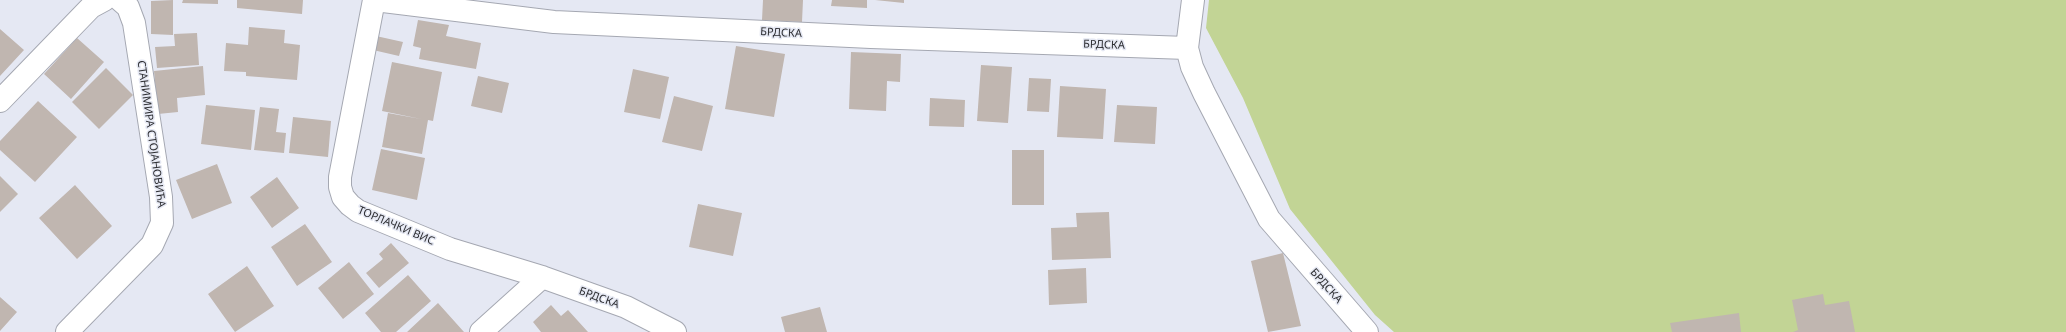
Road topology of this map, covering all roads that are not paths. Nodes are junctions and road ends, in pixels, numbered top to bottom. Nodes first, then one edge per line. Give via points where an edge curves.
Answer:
1 (104, 0) edge
2 (120, 0) edge
3 (375, 0) edge
4 (1193, 0) edge
5 (1187, 48) junction
6 (0, 101) edge
7 (542, 277) junction
8 (67, 332) edge
9 (481, 332) edge
10 (675, 332) edge
11 (1367, 332) edge

1 - 6 street via 91,7
2 - 8 street, СТАНИМИРА СТОЈАНОВИЋА via 128,7 134,23 161,197 162,223 147,250
3 - 5 street, БРДСКА via 554,22
3 - 7 street, ТОРЛАЧКИ ВИС via 340,177 343,197 358,211 450,249
4 - 5 street, БРДСКА
5 - 11 street, БРДСКА via 1192,67 1204,93 1269,219
7 - 9 street
7 - 10 street, БРДСКА via 626,307

